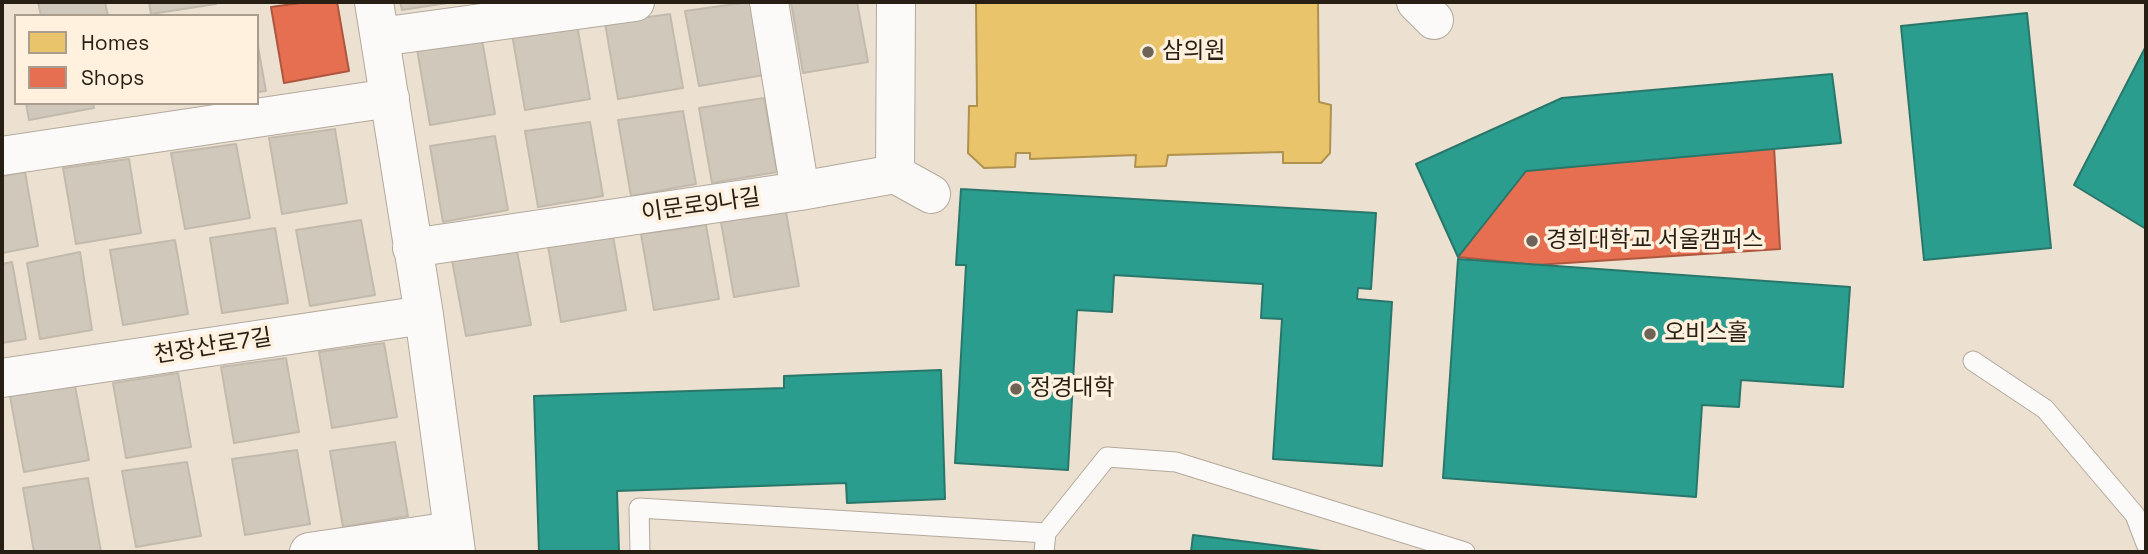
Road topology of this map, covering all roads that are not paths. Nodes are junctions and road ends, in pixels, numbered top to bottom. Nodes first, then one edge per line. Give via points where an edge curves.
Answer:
1 (635, 2) edge
2 (769, 2) edge
3 (896, 2) edge
4 (377, 19) edge
5 (390, 98) junction
6 (2, 156) edge
7 (895, 174) junction
8 (800, 191) junction
9 (931, 194) dead end
10 (412, 248) junction
11 (424, 315) junction
12 (1973, 361) dead end
13 (2, 378) edge
14 (454, 542) edge
15 (1044, 543) edge
16 (2146, 544) edge
17 (309, 552) edge
18 (640, 552) edge
19 (1465, 552) edge

1 - 4 street
2 - 8 street
3 - 7 street
4 - 5 street
5 - 6 street
5 - 10 street
7 - 8 street, 이문로9나길
7 - 9 street
8 - 10 street, 이문로9나길
10 - 11 street
11 - 13 street, 천장산로7길
11 - 14 street
12 - 16 lane via 2045,410 2135,515
14 - 17 street
15 - 18 lane via 639,508
15 - 19 lane via 1107,457 1176,462

